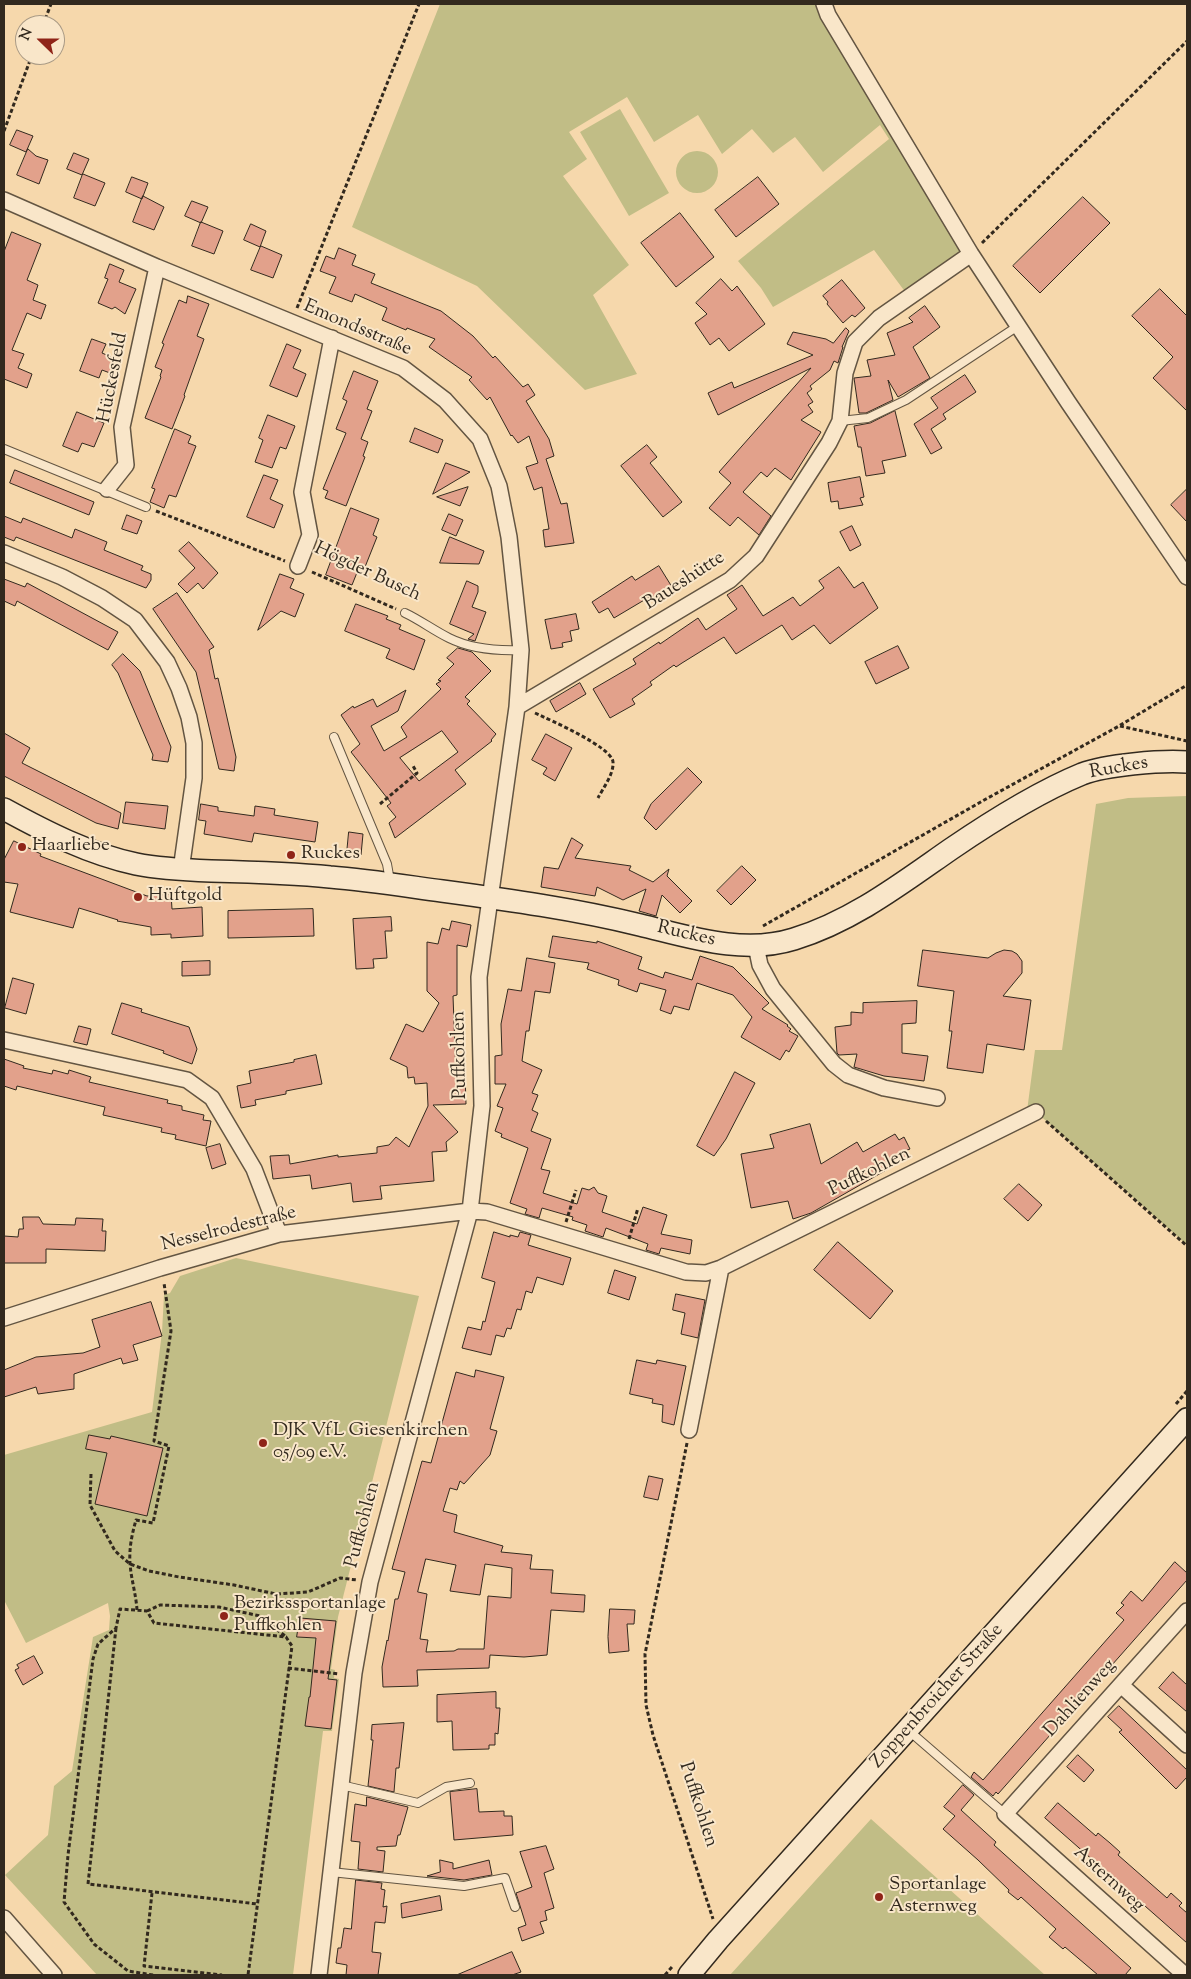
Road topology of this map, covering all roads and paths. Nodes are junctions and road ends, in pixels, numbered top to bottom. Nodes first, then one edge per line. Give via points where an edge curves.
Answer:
1 (419, 4) edge
2 (824, 4) edge
3 (1187, 41) edge
4 (28, 65) edge
5 (4, 131) edge
6 (4, 200) edge
7 (971, 254) junction
8 (157, 268) junction
9 (291, 322) junction
10 (1018, 326) junction
11 (332, 338) junction
12 (840, 420) junction
13 (4, 449) edge
14 (107, 490) junction
15 (146, 507) joint
16 (4, 553) edge
17 (298, 566) junction
18 (1187, 577) edge
19 (405, 612) joint
20 (520, 650) junction
21 (1187, 684) edge
22 (521, 705) junction
23 (1119, 726) junction
24 (334, 737) dead end
25 (1187, 740) edge
26 (1187, 762) edge
27 (412, 764) dead end
28 (1187, 773) edge
29 (1053, 788) junction
30 (598, 798) dead end
31 (380, 804) dead end
32 (4, 809) edge
33 (181, 870) junction
34 (390, 884) junction
35 (490, 898) junction
36 (756, 946) junction
37 (4, 1040) edge
38 (937, 1098) dead end
39 (1036, 1112) joint
40 (576, 1190) dead end
41 (638, 1208) dead end
42 (470, 1212) junction
43 (279, 1234) junction
44 (562, 1235) junction
45 (1187, 1246) edge
46 (624, 1254) junction
47 (160, 1268) junction
48 (721, 1268) junction
49 (4, 1318) edge
50 (1187, 1418) edge
51 (690, 1430) joint
52 (92, 1474) dead end
53 (130, 1564) junction
54 (340, 1578) dead end
55 (137, 1610) junction
56 (147, 1610) junction
57 (1187, 1611) edge
58 (116, 1628) junction
59 (286, 1637) junction
60 (288, 1668) junction
61 (354, 1673) junction
62 (1121, 1685) junction
63 (908, 1730) junction
64 (1187, 1745) edge
65 (470, 1783) dead end
66 (341, 1785) junction
67 (1005, 1814) junction
68 (331, 1872) junction
69 (152, 1893) junction
70 (257, 1904) junction
71 (515, 1907) dead end
72 (4, 1918) edge
73 (718, 1940) junction
74 (54, 1975) edge
75 (153, 1975) edge
76 (222, 1975) edge
77 (248, 1975) edge
78 (319, 1975) edge
79 (689, 1975) edge
80 (1185, 1975) edge

1 - 9 path
2 - 7 street
3 - 7 path
4 - 5 path
6 - 8 street, Emondsstraße
7 - 10 street
7 - 12 street, Baueshütte via 879,318 855,342 846,373
8 - 9 street, Emondsstraße
8 - 14 street, Hückesfeld via 122,427 126,465
9 - 11 street, Emondsstraße
10 - 12 lane via 906,400 868,418
10 - 18 street
11 - 17 street, Högder Busch via 302,492 310,535
11 - 20 street, Emondsstraße via 403,368 445,400 480,439 499,486 509,537
12 - 22 street, Baueshütte via 824,451 761,549 730,580
13 - 14 lane
14 - 15 lane
15 - 17 path
16 - 33 street via 62,577 135,620 167,662 179,688 194,743 194,778
17 - 19 path, Högder Busch
19 - 20 lane, Högder Busch via 463,643 493,651
20 - 22 street, Emondsstraße
21 - 23 path
22 - 30 path via 611,754 614,763 611,774
22 - 35 street
23 - 25 path
23 - 36 path via 753,931
24 - 34 lane via 387,864
26 - 29 main road, Ruckes via 1171,760 1085,773
27 - 31 path via 417,773
28 - 29 main road, Ruckes via 1136,772
29 - 36 main road, Ruckes via 1005,814 858,911 792,940
32 - 33 main road, Ruckes via 42,830 97,853 136,864
33 - 34 main road, Ruckes via 298,874
34 - 35 main road, Ruckes
35 - 36 main road, Ruckes via 592,913 717,943
35 - 42 street, Puffkohlen via 479,977 482,1106
36 - 38 street via 760,965 773,989 834,1064 848,1075 884,1088
37 - 43 street via 187,1080 212,1098 254,1169
39 - 45 path
39 - 48 street, Puffkohlen
40 - 44 path
41 - 46 path
42 - 43 street, Nesselrodestraße
42 - 44 street, Puffkohlen via 487,1212
42 - 61 street, Puffkohlen via 370,1582
43 - 47 street, Nesselrodestraße
44 - 46 street, Puffkohlen
46 - 48 street, Puffkohlen via 686,1272 706,1273
47 - 49 street, Nesselrodestraße
47 - 53 path via 171,1331 154,1441 169,1446 152,1523 136,1520
48 - 51 street
50 - 63 main road, Zoppenbroicher Straße
51 - 73 path, Puffkohlen via 645,1654 646,1705
52 - 53 path via 90,1505 115,1551
53 - 54 path via 172,1576 276,1594 308,1592
53 - 55 path
55 - 56 path
55 - 58 path via 120,1609
56 - 59 path via 154,1623
56 - 59 path via 160,1605 218,1607 260,1616
57 - 62 street, Dahlienweg
58 - 69 path via 88,1884
58 - 75 path via 98,1644 93,1659 64,1902 94,1944 128,1971
59 - 60 path via 292,1646
60 - 61 path
60 - 70 path
61 - 66 street, Puffkohlen
62 - 64 street
62 - 67 street, Dahlienweg
63 - 67 lane
63 - 73 main road, Zoppenbroicher Straße
65 - 66 lane via 446,1787 418,1803
66 - 68 street, Puffkohlen
67 - 80 street, Asternweg
68 - 71 lane via 464,1886 505,1878
68 - 78 street, Puffkohlen
69 - 70 path
69 - 76 path via 144,1966
70 - 77 path
72 - 74 street
73 - 79 main road, Zoppenbroicher Straße

